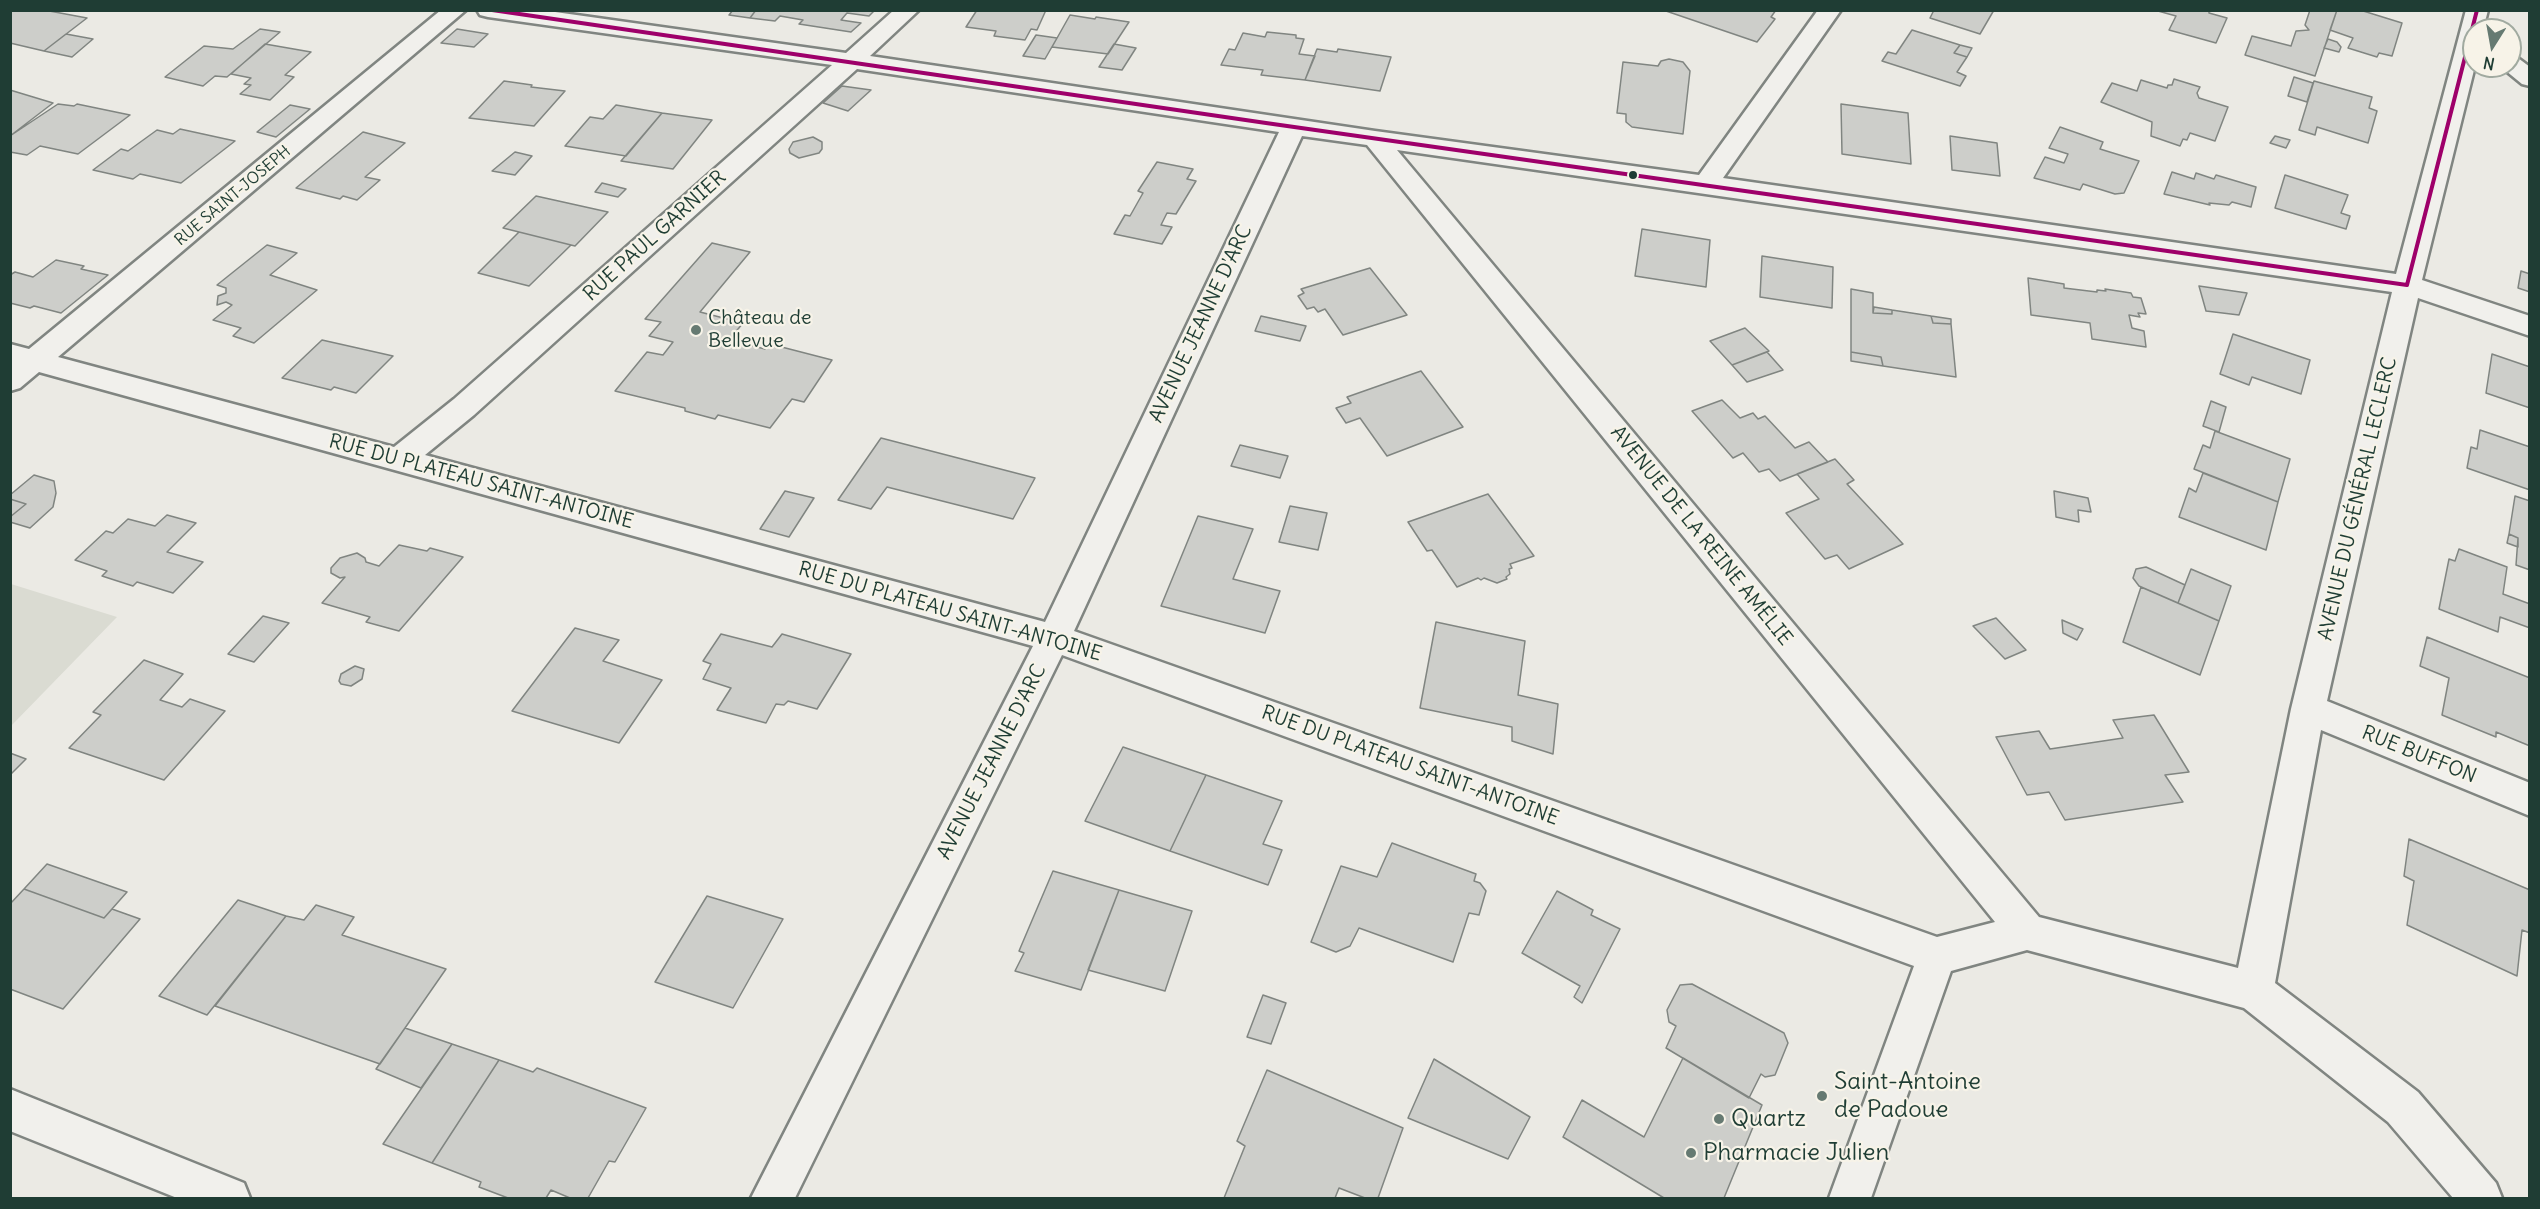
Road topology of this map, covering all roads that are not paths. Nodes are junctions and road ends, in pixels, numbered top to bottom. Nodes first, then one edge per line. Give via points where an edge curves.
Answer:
1 (455, 10) edge
2 (488, 10) edge
3 (908, 10) edge
4 (1830, 10) edge
5 (853, 61) junction
6 (2462, 75) edge
7 (1294, 126) junction
8 (1375, 140) junction
9 (1706, 184) junction
10 (2407, 285) junction
11 (2529, 326) edge
12 (22, 358) edge
13 (10, 381) edge
14 (399, 460) junction
15 (1054, 638) junction
16 (2308, 709) junction
17 (2529, 800) edge
18 (2027, 932) junction
19 (1937, 956) junction
20 (2254, 991) junction
21 (10, 1110) edge
22 (229, 1198) edge
23 (772, 1198) edge
24 (1850, 1198) edge
25 (2481, 1198) edge

1 - 12 street, RUE SAINT-JOSEPH
2 - 5 street
3 - 5 street, RUE PAUL GARNIER
4 - 9 street
5 - 7 street
5 - 14 street, RUE PAUL GARNIER via 464,407
6 - 10 street, AVENUE DU GÉNÉRAL LECLERC
7 - 8 street
7 - 15 street, AVENUE JEANNE D'ARC
8 - 9 street
8 - 18 street, AVENUE DE LA REINE AMÉLIE
9 - 10 street
10 - 11 street
10 - 16 street, AVENUE DU GÉNÉRAL LECLERC
12 - 13 street, RUE SAINT-JOSEPH
12 - 14 street, RUE DU PLATEAU SAINT-ANTOINE
14 - 15 street, RUE DU PLATEAU SAINT-ANTOINE
15 - 19 street, RUE DU PLATEAU SAINT-ANTOINE
15 - 23 street, AVENUE JEANNE D'ARC
16 - 17 street, RUE BUFFON
16 - 20 street, AVENUE DU GÉNÉRAL LECLERC
18 - 19 street
18 - 20 street
19 - 24 street
20 - 25 street via 2403,1107
21 - 22 street

